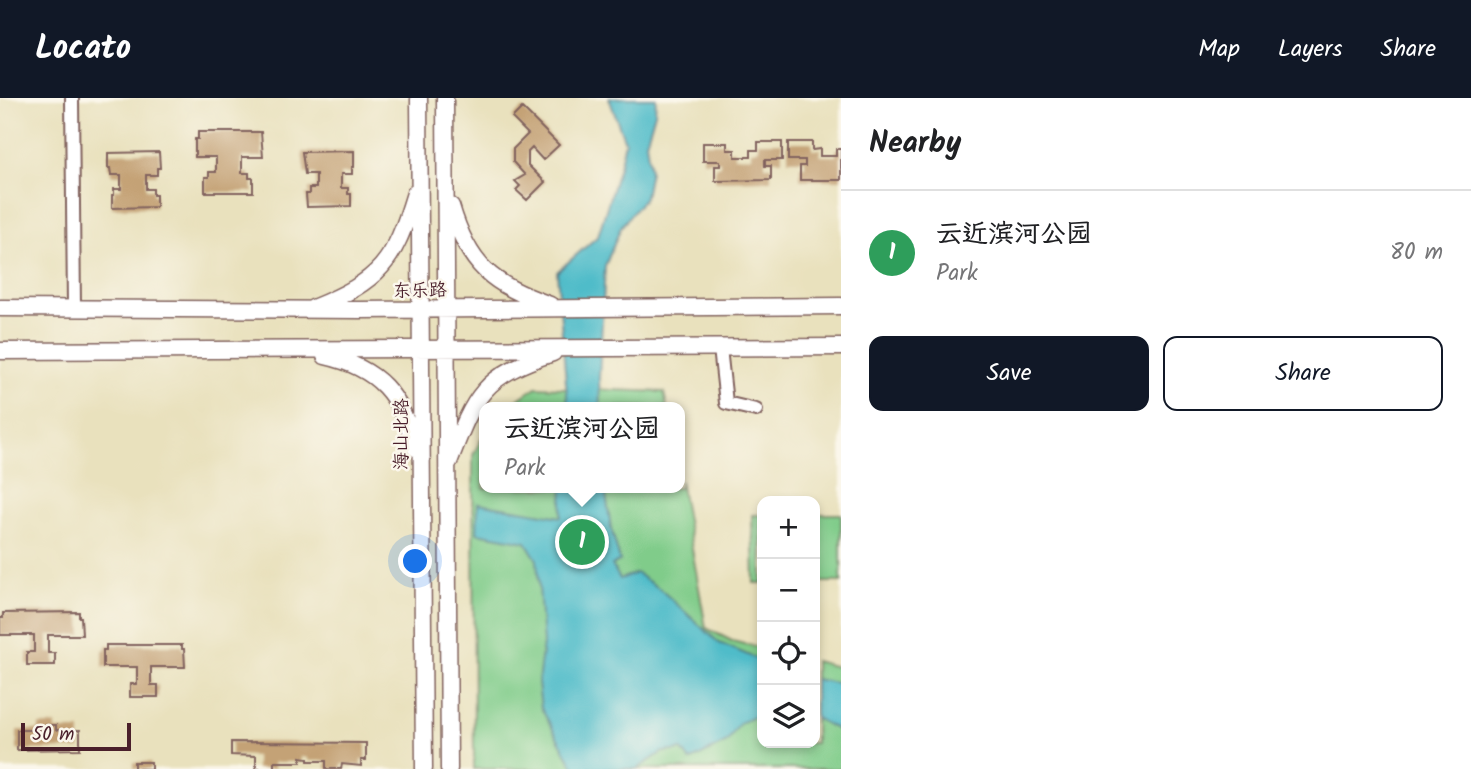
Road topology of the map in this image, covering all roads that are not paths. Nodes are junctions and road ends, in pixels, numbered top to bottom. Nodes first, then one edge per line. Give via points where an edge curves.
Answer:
1 (72, 98) edge
2 (419, 98) edge
3 (445, 98) edge
4 (420, 177) junction
5 (445, 187) junction
6 (841, 306) edge
7 (74, 307) junction
8 (0, 308) edge
9 (445, 309) junction
10 (559, 309) junction
11 (306, 310) junction
12 (421, 310) junction
13 (841, 347) edge
14 (566, 348) junction
15 (720, 348) junction
16 (421, 349) junction
17 (445, 349) junction
18 (295, 350) junction
19 (0, 351) edge
20 (755, 410) dead end
21 (446, 470) junction
22 (421, 473) junction
23 (424, 769) edge
24 (449, 769) edge

1 - 7 street
2 - 4 street, 海山北路
3 - 5 street
4 - 11 street via 403,233 384,265 353,289
4 - 12 street, 海山北路
5 - 9 street
5 - 10 street via 462,239 488,275
6 - 10 street, 东乐路
7 - 8 street, 东乐路
7 - 11 street, 东乐路
9 - 10 street, 东乐路
9 - 12 street, 东乐路
9 - 17 street
11 - 12 street, 东乐路
12 - 16 street, 海山北路
13 - 15 street
14 - 15 street
14 - 17 street
14 - 21 street via 513,368 484,390 473,404
15 - 20 street via 726,403
16 - 17 street
16 - 18 street
16 - 22 street, 海山北路
17 - 21 street
18 - 19 street
18 - 22 street via 349,361 380,382 404,415
21 - 24 street
22 - 23 street, 海山北路

